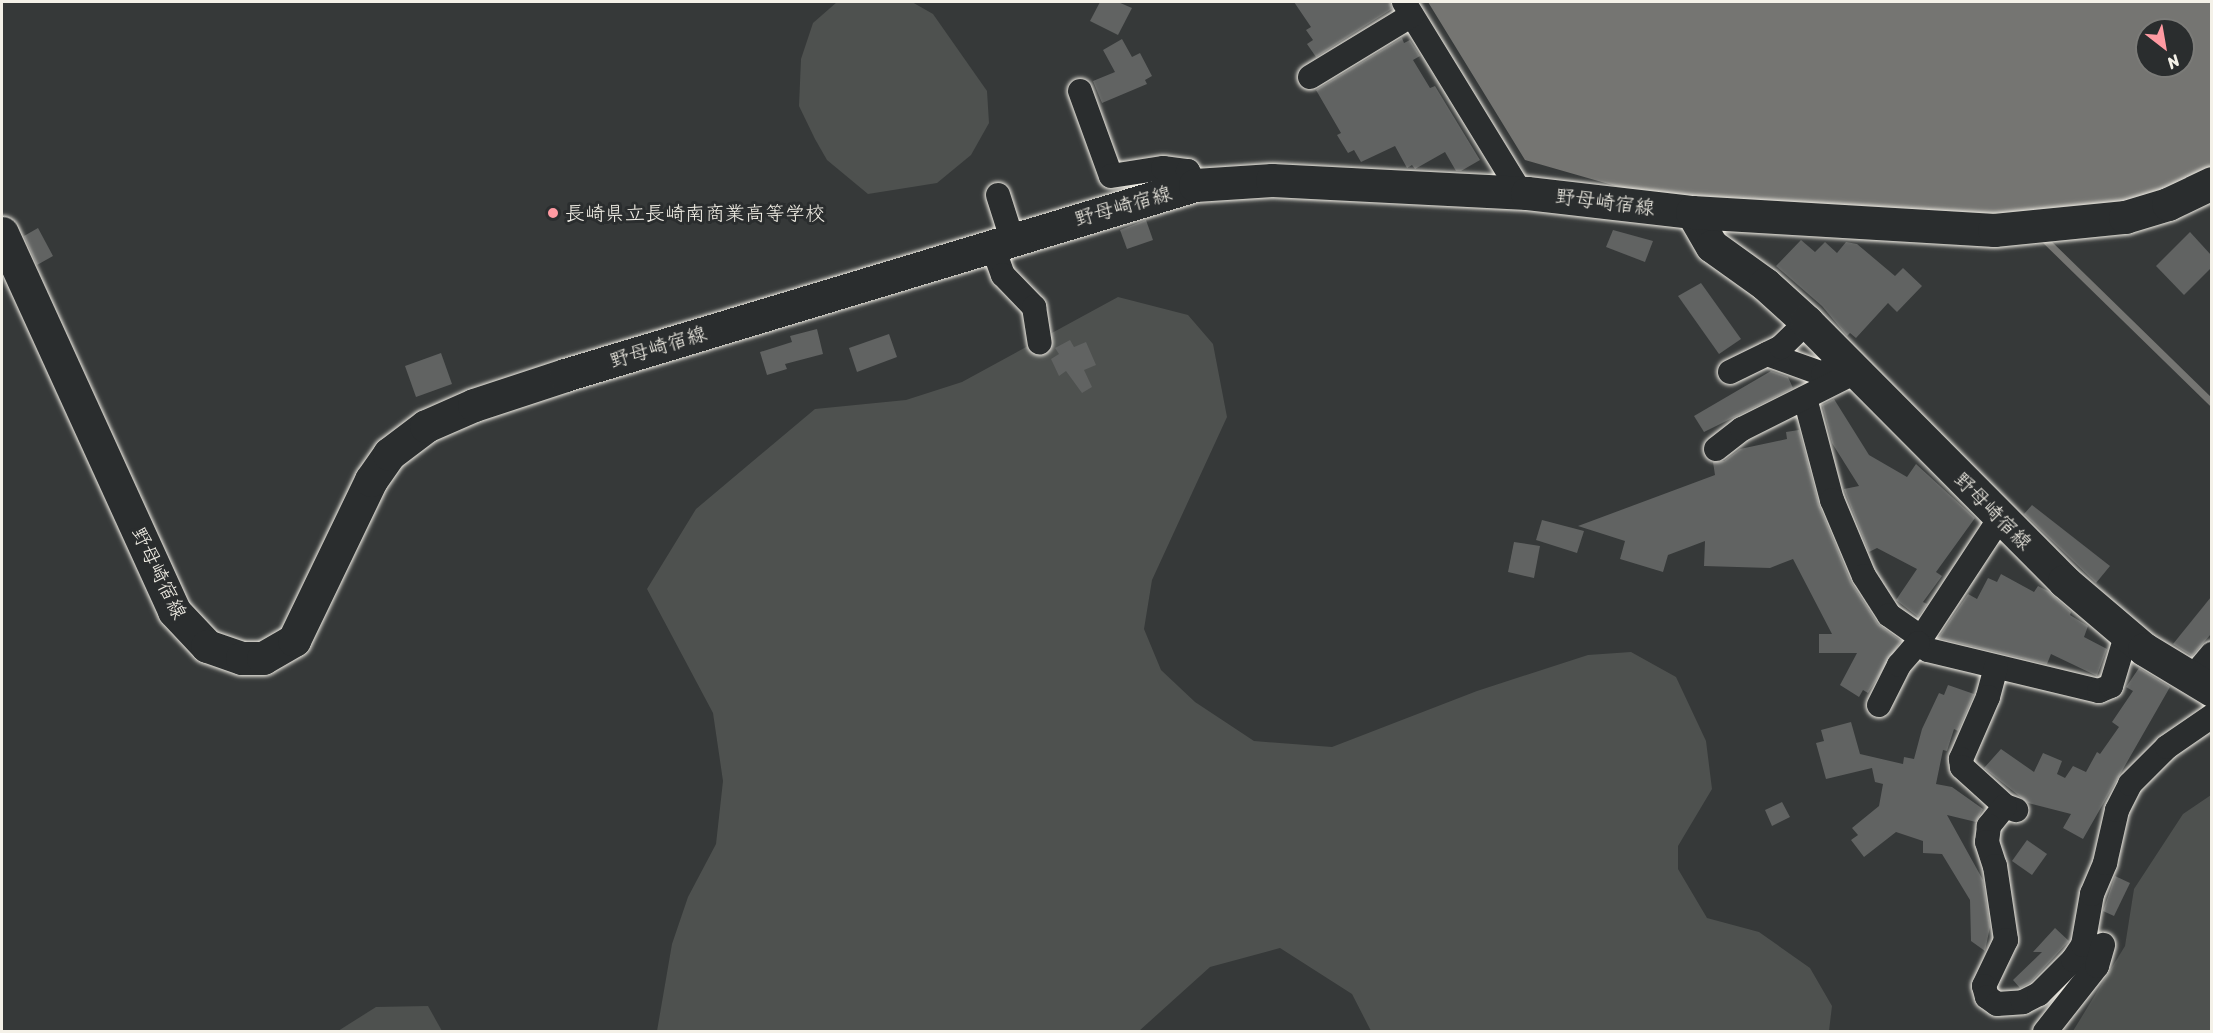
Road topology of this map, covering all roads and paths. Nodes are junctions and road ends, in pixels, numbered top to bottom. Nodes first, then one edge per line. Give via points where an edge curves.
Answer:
1 (1408, 8) edge
2 (1310, 77) dead end
3 (1080, 91) dead end
4 (2211, 183) edge
5 (1195, 185) junction
6 (1521, 193) junction
7 (998, 195) dead end
8 (1692, 212) junction
9 (2, 233) edge
10 (1002, 242) junction
11 (1807, 322) junction
12 (1040, 343) dead end
13 (1767, 354) junction
14 (1850, 366) junction
15 (1730, 372) dead end
16 (1805, 398) junction
17 (1716, 448) dead end
18 (2000, 519) junction
19 (2126, 636) junction
20 (1920, 640) junction
21 (2211, 654) edge
22 (1996, 667) junction
23 (2201, 685) edge
24 (1879, 705) dead end
25 (2211, 716) edge
26 (2103, 945) dead end
27 (2039, 994) junction
28 (2031, 1032) edge
29 (2045, 1032) edge

1 - 2 street
1 - 6 street
3 - 5 street via 1111,176 1163,168 1188,171
4 - 8 main road, 野母崎宿線 via 2168,204 2125,217 2008,229
5 - 6 main road, 野母崎宿線 via 1272,180
5 - 10 main road, 野母崎宿線
6 - 8 main road, 野母崎宿線
7 - 10 street
8 - 11 main road, 野母崎宿線 via 1712,246 1765,284
9 - 10 main road, 野母崎宿線 via 174,611 207,646 242,658 262,658 294,640 371,480 389,454 426,426 474,405 565,375
10 - 12 street via 1003,275 1034,307
11 - 13 street via 1781,347
11 - 14 main road, 野母崎宿線
13 - 14 street via 1823,374
13 - 15 street
14 - 16 street
14 - 18 main road, 野母崎宿線
16 - 17 street via 1742,429
16 - 20 street via 1832,500 1864,576 1888,615
18 - 19 main road, 野母崎宿線
18 - 20 street
19 - 22 street via 2111,686 2099,691
19 - 23 main road, 野母崎宿線
20 - 22 street via 1928,650
20 - 24 street via 1899,665
21 - 23 street
22 - 27 street via 1988,697 1961,759 1970,778 2011,808 1989,826 1987,842 1995,866 2006,940 1984,992 1997,1004 2023,1002
25 - 27 street via 2167,747 2130,784 2117,810 2105,863 2092,894 2083,945
26 - 29 street via 2097,966
27 - 28 street

